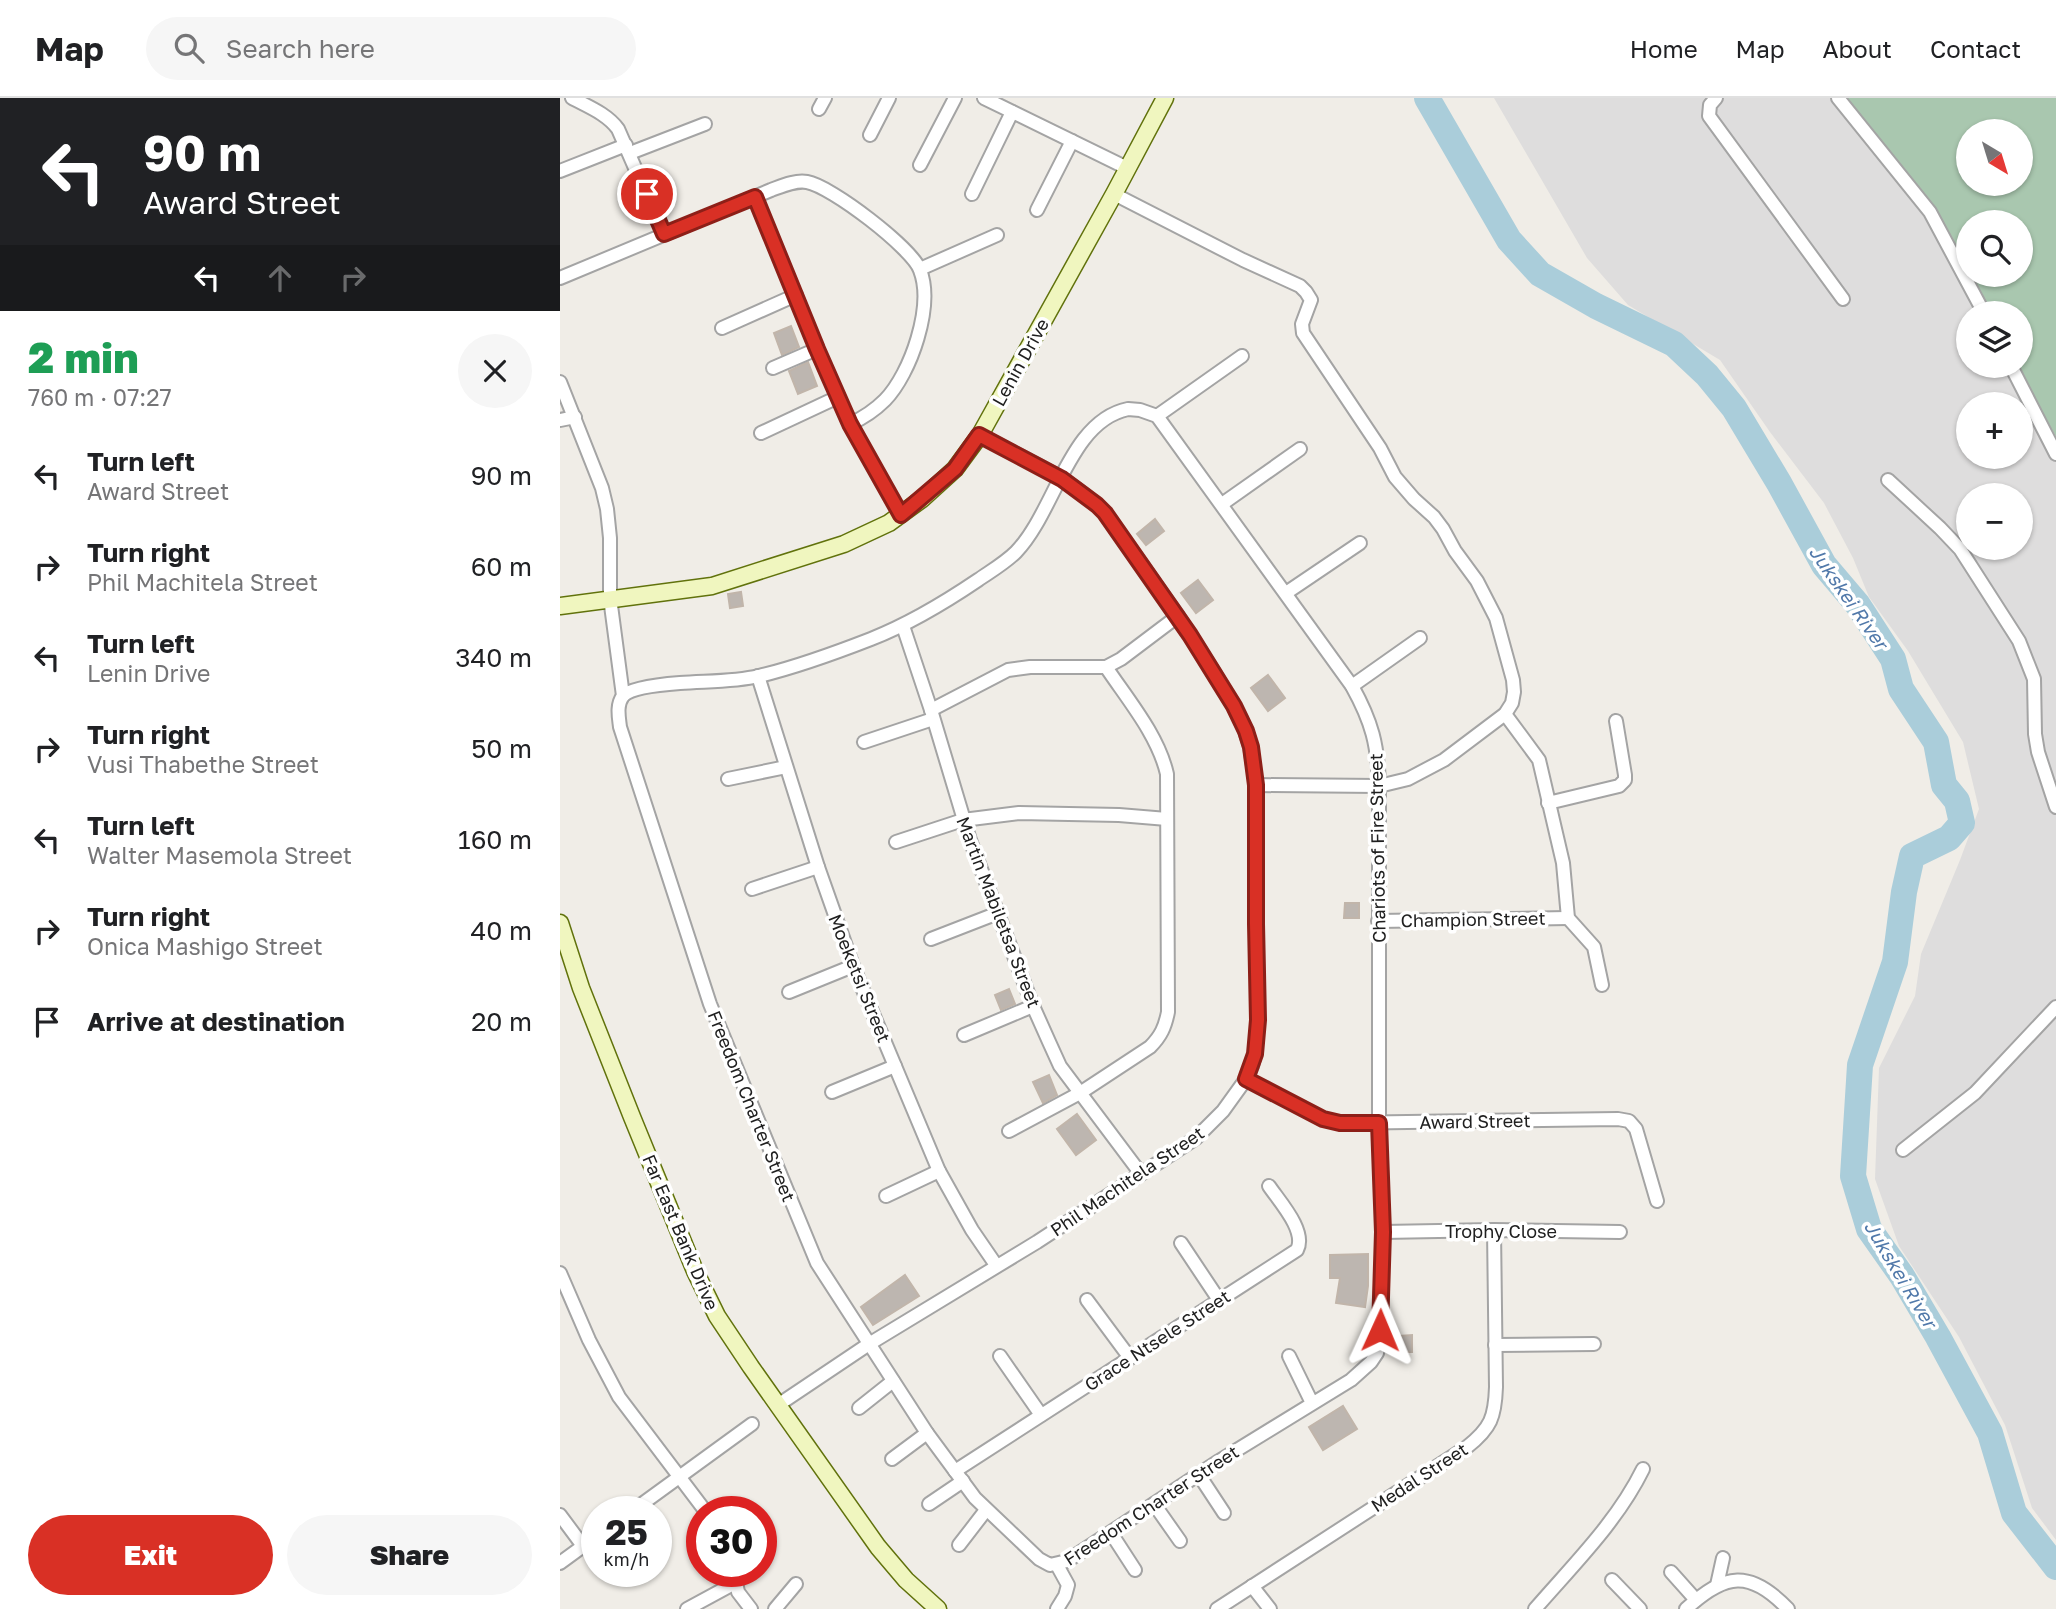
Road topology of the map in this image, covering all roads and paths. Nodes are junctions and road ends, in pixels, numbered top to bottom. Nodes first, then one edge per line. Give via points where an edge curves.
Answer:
1 (572, 98) edge
2 (889, 98) edge
3 (955, 98) edge
4 (984, 98) edge
5 (1165, 98) edge
6 (1838, 98) edge
7 (1709, 100) edge
8 (1012, 112) junction
9 (705, 124) dead end
10 (870, 135) dead end
11 (1072, 141) junction
12 (628, 149) junction
13 (920, 164) dead end
14 (1127, 168) junction
15 (560, 171) edge
16 (972, 194) dead end
17 (1114, 194) junction
18 (755, 197) junction
19 (1037, 210) dead end
20 (664, 234) junction
21 (997, 235) dead end
22 (920, 269) junction
23 (560, 278) edge
24 (796, 295) junction
25 (1843, 299) dead end
26 (1977, 301) edge
27 (722, 328) dead end
28 (817, 349) junction
29 (1242, 356) dead end
30 (773, 368) dead end
31 (2017, 378) edge
32 (560, 382) edge
33 (838, 397) junction
34 (1157, 416) junction
35 (575, 417) junction
36 (560, 420) edge
37 (850, 424) junction
38 (761, 433) dead end
39 (979, 435) junction
40 (1300, 449) dead end
41 (2056, 454) edge
42 (1062, 479) junction
43 (1888, 480) dead end
44 (1222, 504) junction
45 (901, 515) junction
46 (1360, 543) dead end
47 (1286, 593) junction
48 (610, 598) junction
49 (560, 606) edge
50 (1178, 616) junction
51 (903, 626) junction
52 (1420, 638) dead end
53 (1106, 667) junction
54 (758, 676) junction
55 (1352, 686) junction
56 (623, 696) junction
57 (932, 714) junction
58 (1505, 714) junction
59 (1616, 721) dead end
60 (864, 742) dead end
61 (786, 767) junction
62 (728, 779) dead end
63 (1256, 785) junction
64 (1379, 786) junction
65 (1548, 803) junction
66 (2056, 807) edge
67 (1167, 819) junction
68 (963, 820) junction
69 (896, 842) dead end
70 (818, 867) junction
71 (752, 889) dead end
72 (998, 913) junction
73 (1568, 918) junction
74 (1378, 921) junction
75 (560, 923) edge
76 (931, 939) dead end
77 (853, 966) junction
78 (1602, 985) dead end
79 (789, 992) dead end
80 (1033, 1006) junction
81 (2056, 1007) edge
82 (964, 1035) dead end
83 (895, 1066) junction
84 (1246, 1079) junction
85 (832, 1092) dead end
86 (1080, 1093) junction
87 (1379, 1123) junction
88 (1009, 1131) dead end
89 (1903, 1150) dead end
90 (939, 1171) junction
91 (1141, 1174) junction
92 (1269, 1186) dead end
93 (886, 1196) dead end
94 (1657, 1200) dead end
95 (1494, 1230) junction
96 (1383, 1232) junction
97 (1620, 1232) dead end
98 (1181, 1243) dead end
99 (996, 1265) junction
100 (560, 1273) edge
101 (1087, 1300) dead end
102 (1219, 1300) junction
103 (869, 1344) junction
104 (1594, 1344) dead end
105 (1495, 1345) junction
106 (1377, 1353) joint
107 (1000, 1356) dead end
108 (1289, 1356) dead end
109 (1130, 1359) junction
110 (893, 1381) junction
111 (1312, 1403) junction
112 (778, 1405) junction
113 (859, 1408) dead end
114 (1041, 1415) junction
115 (752, 1424) dead end
116 (928, 1433) junction
117 (892, 1459) dead end
118 (1643, 1469) dead end
119 (1199, 1475) junction
120 (959, 1476) junction
121 (679, 1478) junction
122 (654, 1496) edge
123 (693, 1496) edge
124 (929, 1504) dead end
125 (1154, 1504) junction
126 (986, 1510) junction
127 (1224, 1513) dead end
128 (560, 1515) edge
129 (1111, 1532) junction
130 (1180, 1541) dead end
131 (581, 1543) edge
132 (959, 1545) dead end
133 (581, 1547) edge
134 (1723, 1558) dead end
135 (560, 1563) edge
136 (1057, 1564) junction
137 (1135, 1570) dead end
138 (1671, 1572) dead end
139 (1612, 1580) dead end
140 (796, 1584) dead end
141 (1252, 1586) junction
142 (1717, 1586) junction
143 (720, 1587) edge
144 (738, 1587) edge
145 (1691, 1604) edge
146 (1786, 1608) edge
147 (687, 1609) edge
148 (751, 1609) edge
149 (775, 1609) edge
150 (938, 1609) edge
151 (1057, 1609) edge
152 (1217, 1609) edge
153 (1270, 1609) edge
154 (1535, 1609) edge
155 (1640, 1609) edge

1 - 12 street via 612,121
2 - 10 street
3 - 13 street
4 - 8 street
5 - 14 street, Lenin Drive
6 - 26 street via 1930,212
7 - 25 street via 1709,116 1717,128
8 - 11 street
8 - 16 street
9 - 12 street
11 - 14 street
11 - 19 street
12 - 15 street
12 - 20 street
14 - 17 street, Lenin Drive
17 - 39 street, Lenin Drive
17 - 58 street via 1306,292 1311,300 1303,333 1395,477 1443,528 1489,601 1513,680 1513,703
18 - 20 street
18 - 22 street via 797,182 816,185 891,237
18 - 24 street
20 - 23 street
21 - 22 street
22 - 37 street via 925,298 910,358 886,399
24 - 27 street
24 - 28 street
28 - 30 street
28 - 33 street
29 - 34 street
31 - 41 street
32 - 35 street, Freedom Charter Street
33 - 37 street
33 - 38 street
34 - 42 street via 1128,409 1102,419 1078,447
34 - 44 street, Chariots of Fire Street
35 - 36 street
35 - 48 street, Freedom Charter Street via 607,509
37 - 45 street
39 - 42 street, Phil Machitela Street
39 - 45 street, Lenin Drive via 955,469
40 - 44 street
42 - 50 street, Phil Machitela Street via 1105,513
42 - 51 street via 1010,558
43 - 66 street via 1960,549 2019,641 2034,680 2038,752
44 - 47 street, Chariots of Fire Street
45 - 48 street, Lenin Drive via 844,544 712,586
46 - 47 street
47 - 55 street, Chariots of Fire Street
48 - 49 street, Lenin Drive
48 - 56 street, Freedom Charter Street
50 - 53 street
50 - 63 street, Phil Machitela Street via 1241,719 1251,747
51 - 54 street
51 - 57 street, Martin Mabiletsa Street
52 - 55 street
53 - 57 street via 1008,670
53 - 67 street via 1164,762
54 - 56 street via 671,684
54 - 61 street, Moeketsi Street
55 - 64 street, Chariots of Fire Street via 1373,733
56 - 103 street, Freedom Charter Street via 620,727 710,1004 817,1263
57 - 60 street
57 - 68 street, Martin Mabiletsa Street
58 - 64 street via 1426,771
58 - 65 street via 1539,760
59 - 65 street via 1625,775 1622,784
61 - 62 street
61 - 70 street, Moeketsi Street
63 - 64 street
63 - 84 street, Phil Machitela Street via 1258,1020 1255,1054
64 - 74 street, Chariots of Fire Street
65 - 73 street via 1563,863
67 - 68 street via 1019,813
67 - 86 street via 1168,1012 1164,1028 1150,1047
68 - 69 street
68 - 72 street, Martin Mabiletsa Street
70 - 71 street
70 - 77 street, Moeketsi Street
72 - 76 street
72 - 80 street, Martin Mabiletsa Street
73 - 74 street, Champion Street
73 - 78 street via 1594,947
74 - 87 street, Chariots of Fire Street
75 - 112 street, Far East Bank Drive via 581,988 695,1271 723,1326
77 - 79 street
77 - 83 street, Moeketsi Street
80 - 82 street
80 - 86 street, Martin Mabiletsa Street via 1060,1066
81 - 89 street via 1975,1093
83 - 85 street
83 - 90 street, Moeketsi Street
84 - 87 street, Award Street via 1323,1119
84 - 91 street, Phil Machitela Street via 1208,1128
86 - 88 street
86 - 91 street, Martin Mabiletsa Street
87 - 94 street, Award Street via 1629,1121 1636,1129
87 - 96 street, Chariots of Fire Street
90 - 93 street
90 - 99 street, Moeketsi Street
91 - 99 street, Phil Machitela Street
92 - 102 street, Grace Ntsele Street via 1299,1234 1297,1250
95 - 96 street, Trophy Close
95 - 97 street, Trophy Close
95 - 105 street, Medal Street
96 - 106 street, Chariots of Fire Street
98 - 102 street
99 - 103 street, Phil Machitela Street
100 - 121 street via 619,1397
101 - 109 street
102 - 109 street, Grace Ntsele Street
103 - 110 street, Freedom Charter Street
103 - 112 street, Phil Machitela Street
104 - 105 street
105 - 141 street, Medal Street via 1496,1404 1492,1420 1479,1438
106 - 111 street, Freedom Charter Street via 1351,1380
107 - 114 street
108 - 111 street
109 - 114 street, Grace Ntsele Street
110 - 113 street
110 - 116 street, Freedom Charter Street
111 - 119 street, Freedom Charter Street
112 - 150 street, Far East Bank Drive via 878,1547
114 - 120 street, Grace Ntsele Street
115 - 121 street
116 - 117 street
116 - 120 street, Freedom Charter Street
118 - 154 street via 1608,1524
119 - 125 street, Freedom Charter Street
119 - 127 street
120 - 124 street, Grace Ntsele Street
120 - 126 street, Freedom Charter Street
121 - 122 street
121 - 123 street
125 - 129 street, Freedom Charter Street
125 - 130 street
126 - 132 street
126 - 136 street, Freedom Charter Street via 1039,1559
128 - 131 street
129 - 136 street, Freedom Charter Street
129 - 137 street
133 - 135 street
134 - 142 street
136 - 151 street via 1068,1585
138 - 145 street
139 - 155 street
140 - 149 street
141 - 152 street, Medal Street
141 - 153 street
142 - 145 street
142 - 146 street via 1754,1582
143 - 147 street
144 - 148 street

